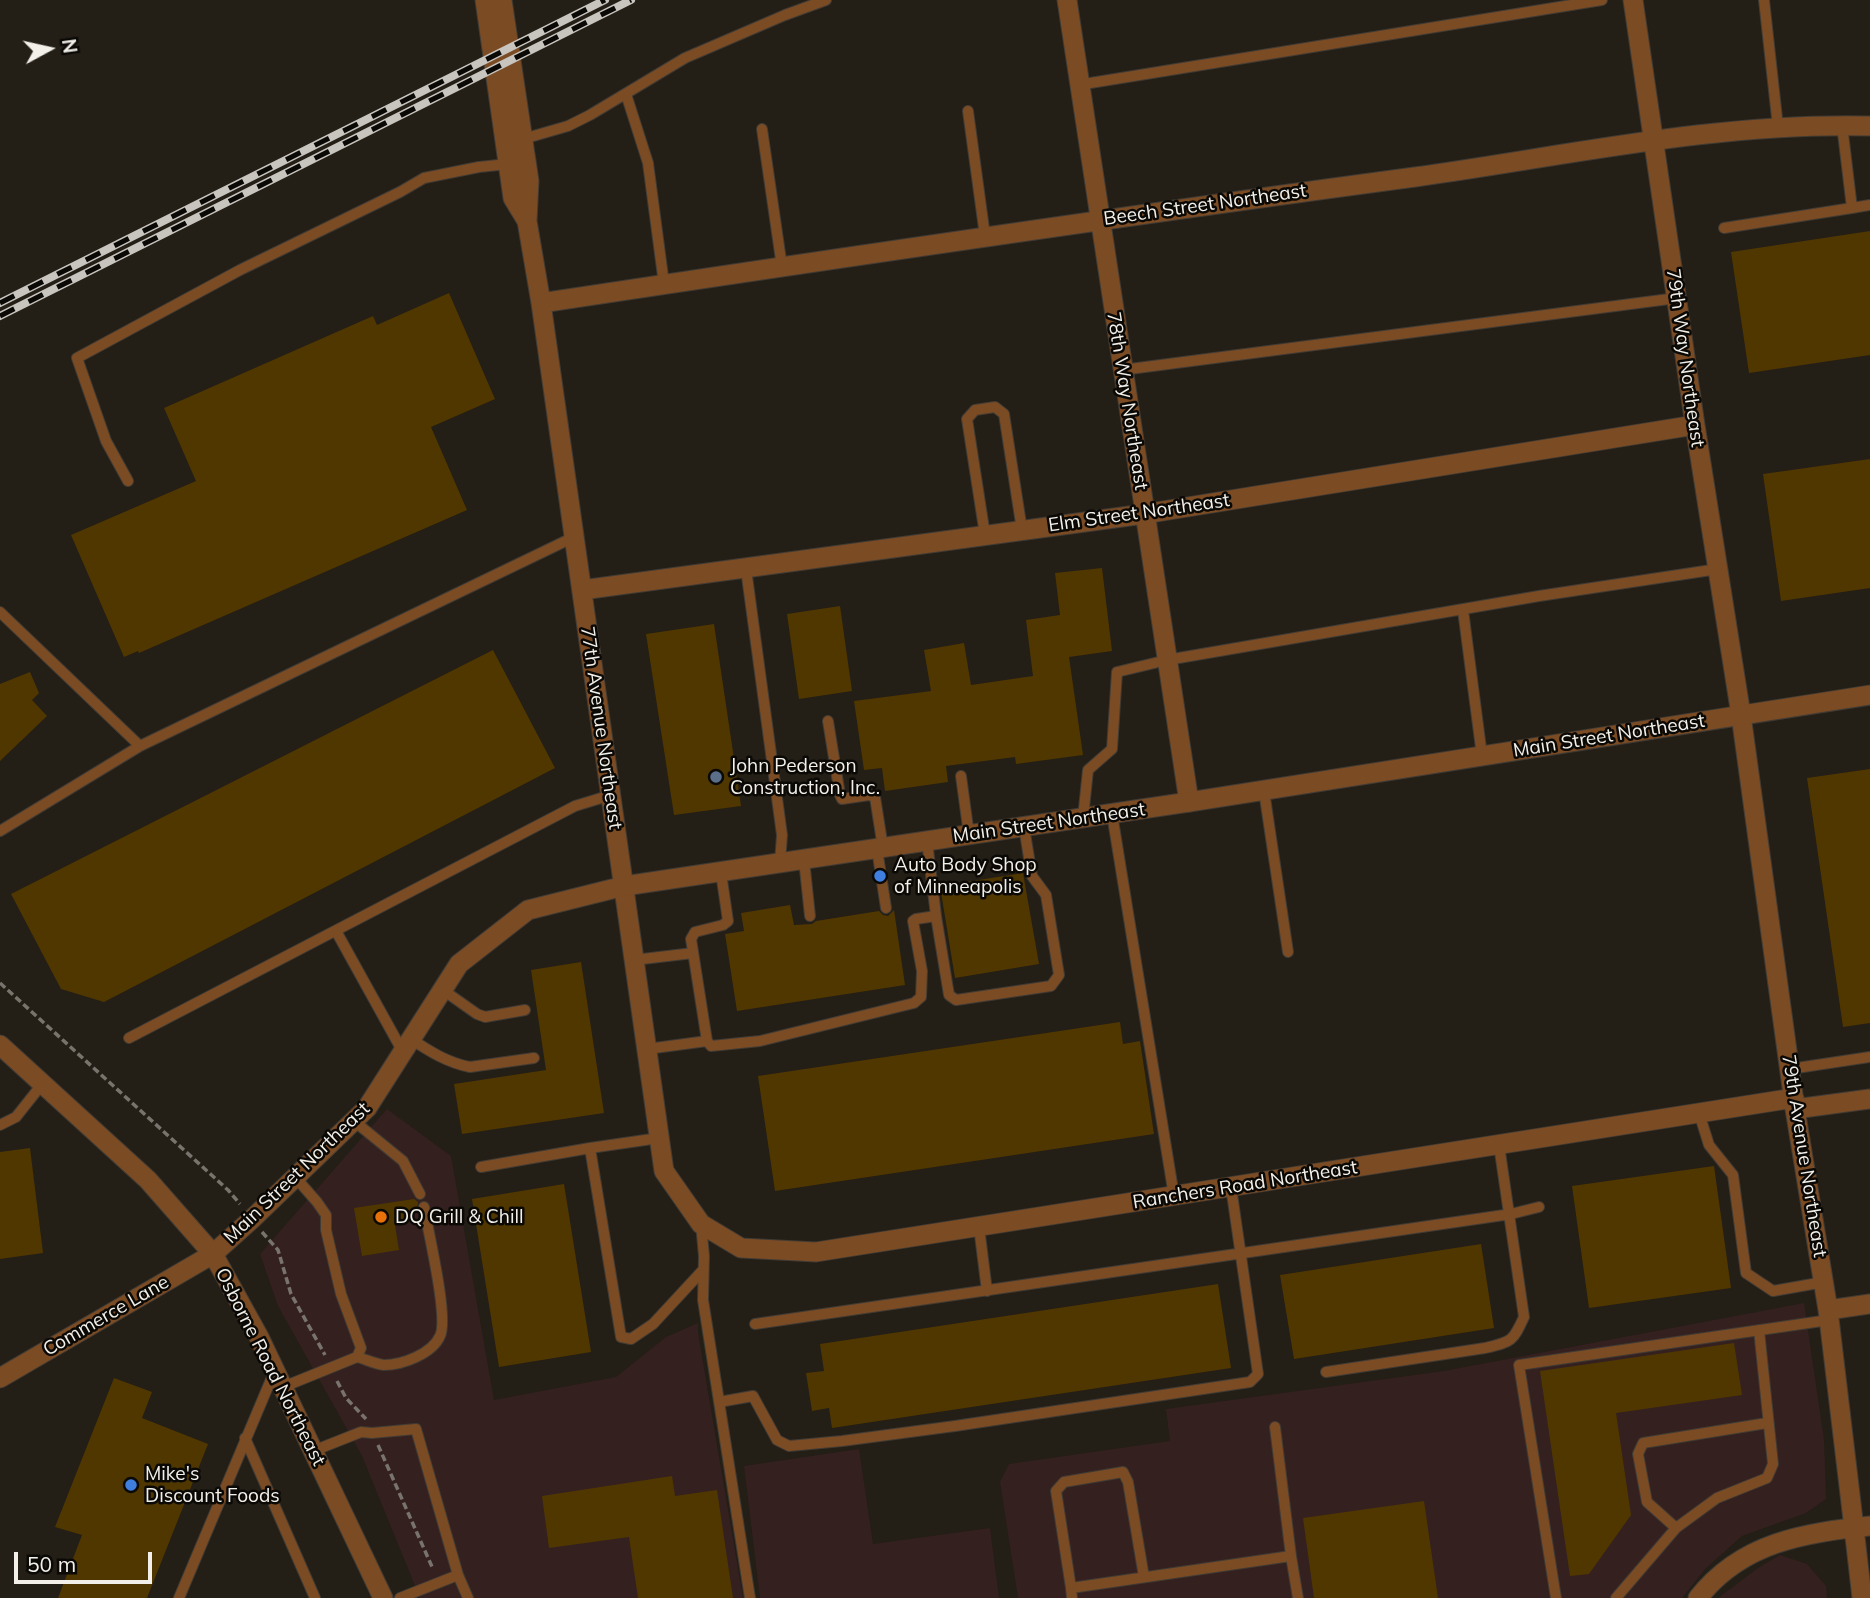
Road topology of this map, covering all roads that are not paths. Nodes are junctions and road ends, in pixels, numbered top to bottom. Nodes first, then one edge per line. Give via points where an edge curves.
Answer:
1 (485, 0) edge
2 (502, 0) edge
3 (826, 0) edge
4 (1066, 0) edge
5 (1602, 0) edge
6 (1633, 0) edge
7 (1764, 0) edge
8 (1079, 85) junction
9 (625, 94) junction
10 (968, 111) dead end
11 (1842, 125) junction
12 (1870, 126) edge
13 (1778, 127) junction
14 (762, 129) dead end
15 (523, 139) junction
16 (1653, 139) junction
17 (508, 164) junction
18 (1870, 205) edge
19 (1852, 208) junction
20 (1099, 219) junction
21 (527, 221) junction
22 (1724, 228) dead end
23 (985, 236) junction
24 (782, 267) junction
25 (664, 284) junction
26 (1677, 298) junction
27 (541, 303) junction
28 (1122, 370) junction
29 (1695, 425) junction
30 (128, 481) dead end
31 (1144, 514) junction
32 (1022, 530) junction
33 (985, 535) junction
34 (574, 537) junction
35 (746, 569) junction
36 (1718, 569) junction
37 (582, 590) junction
38 (1463, 610) junction
39 (0, 612) edge
40 (1167, 660) junction
41 (1870, 695) edge
42 (1741, 715) junction
43 (828, 721) dead end
44 (140, 747) junction
45 (1482, 756) junction
46 (961, 776) dead end
47 (1264, 790) junction
48 (611, 795) junction
49 (1189, 802) junction
50 (1112, 814) junction
51 (1083, 818) junction
52 (1024, 827) junction
53 (0, 831) edge
54 (969, 835) junction
55 (927, 841) junction
56 (880, 848) junction
57 (804, 860) junction
58 (780, 863) junction
59 (721, 873) junction
60 (624, 886) junction
61 (886, 908) dead end
62 (810, 916) dead end
63 (936, 916) junction
64 (335, 931) junction
65 (1289, 952) dead end
66 (693, 953) junction
67 (634, 960) junction
68 (443, 990) junction
69 (525, 1010) dead end
70 (129, 1038) dead end
71 (707, 1041) junction
72 (0, 1045) edge
73 (407, 1045) junction
74 (647, 1049) junction
75 (1870, 1057) edge
76 (534, 1059) dead end
77 (1790, 1069) junction
78 (43, 1083) junction
79 (1870, 1100) edge
80 (1795, 1103) junction
81 (1699, 1113) junction
82 (354, 1121) junction
83 (0, 1125) edge
84 (659, 1138) junction
85 (1499, 1145) junction
86 (590, 1148) junction
87 (481, 1167) dead end
88 (296, 1178) junction
89 (1231, 1187) junction
90 (420, 1194) dead end
91 (1174, 1196) junction
92 (424, 1206) dead end
93 (1539, 1207) dead end
94 (1511, 1214) junction
95 (701, 1224) junction
96 (979, 1227) junction
97 (1241, 1253) junction
98 (213, 1254) junction
99 (703, 1270) junction
100 (1824, 1282) junction
101 (987, 1291) junction
102 (1870, 1304) edge
103 (1829, 1315) junction
104 (755, 1324) dead end
105 (1759, 1330) junction
106 (358, 1357) junction
107 (1326, 1372) dead end
108 (0, 1378) edge
109 (279, 1378) junction
110 (719, 1402) junction
111 (1767, 1423) junction
112 (1275, 1427) dead end
113 (245, 1438) junction
114 (313, 1451) junction
115 (1862, 1527) edge
116 (1676, 1528) junction
117 (1291, 1556) junction
118 (458, 1575) junction
119 (1143, 1577) junction
120 (1072, 1593) edge
121 (179, 1598) edge
122 (315, 1598) edge
123 (383, 1598) edge
124 (400, 1598) edge
125 (468, 1598) edge
126 (750, 1598) edge
127 (1298, 1598) edge
128 (1556, 1598) edge
129 (1616, 1598) edge
130 (1698, 1598) edge
131 (1862, 1598) edge

1 - 17 street, 77th Avenue Northeast
2 - 15 street, 77th Avenue Northeast
3 - 9 lane via 685,58
4 - 8 street, 78th Way Northeast
5 - 8 lane
6 - 16 street, 79th Way Northeast
7 - 13 lane
8 - 20 street, 78th Way Northeast
9 - 15 lane via 568,126
9 - 25 lane via 648,163
10 - 23 lane
11 - 12 street, Beech Street Northeast
11 - 13 street, Beech Street Northeast
11 - 19 lane
13 - 16 street, Beech Street Northeast
14 - 24 lane
15 - 21 street, 77th Avenue Northeast via 529,181
16 - 20 street, Beech Street Northeast via 1443,173
16 - 26 street, 79th Way Northeast
17 - 21 street, 77th Avenue Northeast via 513,198
17 - 30 lane via 424,178 77,358 106,441
18 - 19 lane
19 - 22 lane
20 - 23 street, Beech Street Northeast
20 - 28 street, 78th Way Northeast
21 - 27 street, 77th Avenue Northeast
23 - 24 street, Beech Street Northeast
24 - 25 street, Beech Street Northeast
25 - 27 street, Beech Street Northeast
26 - 28 lane
26 - 29 street, 79th Way Northeast
27 - 34 street, 77th Avenue Northeast
28 - 31 street, 78th Way Northeast
29 - 31 street, Elm Street Northeast
29 - 36 street, 79th Way Northeast
31 - 32 street, Elm Street Northeast
31 - 40 street, 78th Way Northeast
32 - 33 street, Elm Street Northeast
32 - 33 lane via 1004,414 995,407 975,410 967,419
33 - 35 street, Elm Street Northeast
34 - 37 street, 77th Avenue Northeast
34 - 44 lane
35 - 37 street, Elm Street Northeast
35 - 58 lane via 782,835
36 - 38 lane
36 - 42 street, 79th Way Northeast
37 - 48 street, 77th Avenue Northeast
38 - 40 lane
38 - 45 lane
39 - 44 lane
40 - 49 street, 78th Way Northeast
40 - 51 lane via 1117,672 1112,749 1088,770
41 - 42 street, Main Street Northeast
42 - 45 street, Main Street Northeast
42 - 77 street, 79th Avenue Northeast
43 - 56 lane via 839,795 842,799 876,797
44 - 53 lane
45 - 47 street, Main Street Northeast
46 - 54 lane
47 - 49 street, Main Street Northeast
47 - 65 lane
48 - 60 street, 77th Avenue Northeast
48 - 64 lane via 575,806
49 - 50 street, Main Street Northeast
50 - 51 street, Main Street Northeast
50 - 91 lane
51 - 52 street, Main Street Northeast
52 - 54 street, Main Street Northeast
52 - 63 lane via 1032,876 1046,895 1059,975 1051,986 956,1000 949,995
54 - 55 street, Main Street Northeast
55 - 56 street, Main Street Northeast
55 - 63 lane
56 - 57 street, Main Street Northeast
56 - 61 lane
57 - 58 street, Main Street Northeast
57 - 62 lane
58 - 59 street, Main Street Northeast
59 - 60 street, Main Street Northeast
59 - 66 lane via 728,922 695,932
60 - 67 street, 77th Avenue Northeast
60 - 68 street, Main Street Northeast via 528,910 459,964
63 - 71 lane via 913,922 922,971 921,997 914,1003 760,1041 711,1046
64 - 70 lane
64 - 73 lane
66 - 67 lane
66 - 71 lane
67 - 74 street, 77th Avenue Northeast
68 - 69 lane via 485,1017
68 - 73 street, Main Street Northeast
71 - 74 lane
72 - 78 street, Osborne Road Northeast
73 - 76 lane via 470,1067
73 - 82 street, Main Street Northeast
74 - 84 street, 77th Avenue Northeast
75 - 77 lane
77 - 80 street, 79th Avenue Northeast
78 - 83 lane via 16,1117
78 - 98 street, Osborne Road Northeast via 148,1180
79 - 80 street, Ranchers Road Northeast
80 - 81 street, Ranchers Road Northeast
80 - 100 street, 79th Avenue Northeast
81 - 85 street, Ranchers Road Northeast
81 - 100 lane via 1709,1145 1733,1175 1746,1273 1773,1292
82 - 88 street, Main Street Northeast
82 - 90 lane via 403,1161
84 - 86 lane
84 - 95 street, 77th Avenue Northeast via 664,1171
85 - 89 street, Ranchers Road Northeast
85 - 94 lane
86 - 87 lane
86 - 99 lane via 621,1337 631,1339 653,1324
88 - 98 street, Main Street Northeast
88 - 106 lane via 326,1214 341,1294 361,1348
89 - 91 street, Ranchers Road Northeast
89 - 97 lane
91 - 96 street, Ranchers Road Northeast
92 - 106 lane via 443,1312 440,1336 426,1352 408,1361 383,1365
93 - 94 lane
94 - 97 lane
94 - 107 lane via 1524,1317 1507,1343
95 - 96 street, Ranchers Road Northeast via 741,1248 816,1252
95 - 99 lane
96 - 101 lane
97 - 101 lane
97 - 110 lane via 1258,1374 1250,1382 789,1446 777,1440 753,1396
98 - 108 street, Commerce Lane
98 - 109 street, Osborne Road Northeast
99 - 110 lane via 703,1300
100 - 103 street, 79th Avenue Northeast
101 - 104 lane
102 - 103 street
103 - 105 lane
103 - 115 street, 79th Avenue Northeast
105 - 111 lane
105 - 128 lane via 1520,1365
106 - 109 lane
109 - 113 lane
109 - 114 street, Osborne Road Northeast
110 - 126 lane
111 - 116 lane via 1773,1464 1767,1478 1717,1498
111 - 116 lane via 1643,1443 1638,1454 1647,1502
112 - 117 lane
113 - 121 lane
113 - 122 lane
114 - 118 lane via 361,1432 416,1429
114 - 123 street, Osborne Road Northeast
115 - 130 street via 1792,1538 1759,1549 1723,1573
115 - 131 street, 79th Avenue Northeast
116 - 129 lane
117 - 119 lane
117 - 127 lane
118 - 124 lane
118 - 125 lane
119 - 120 lane
119 - 120 lane via 1123,1472 1064,1482 1056,1491

